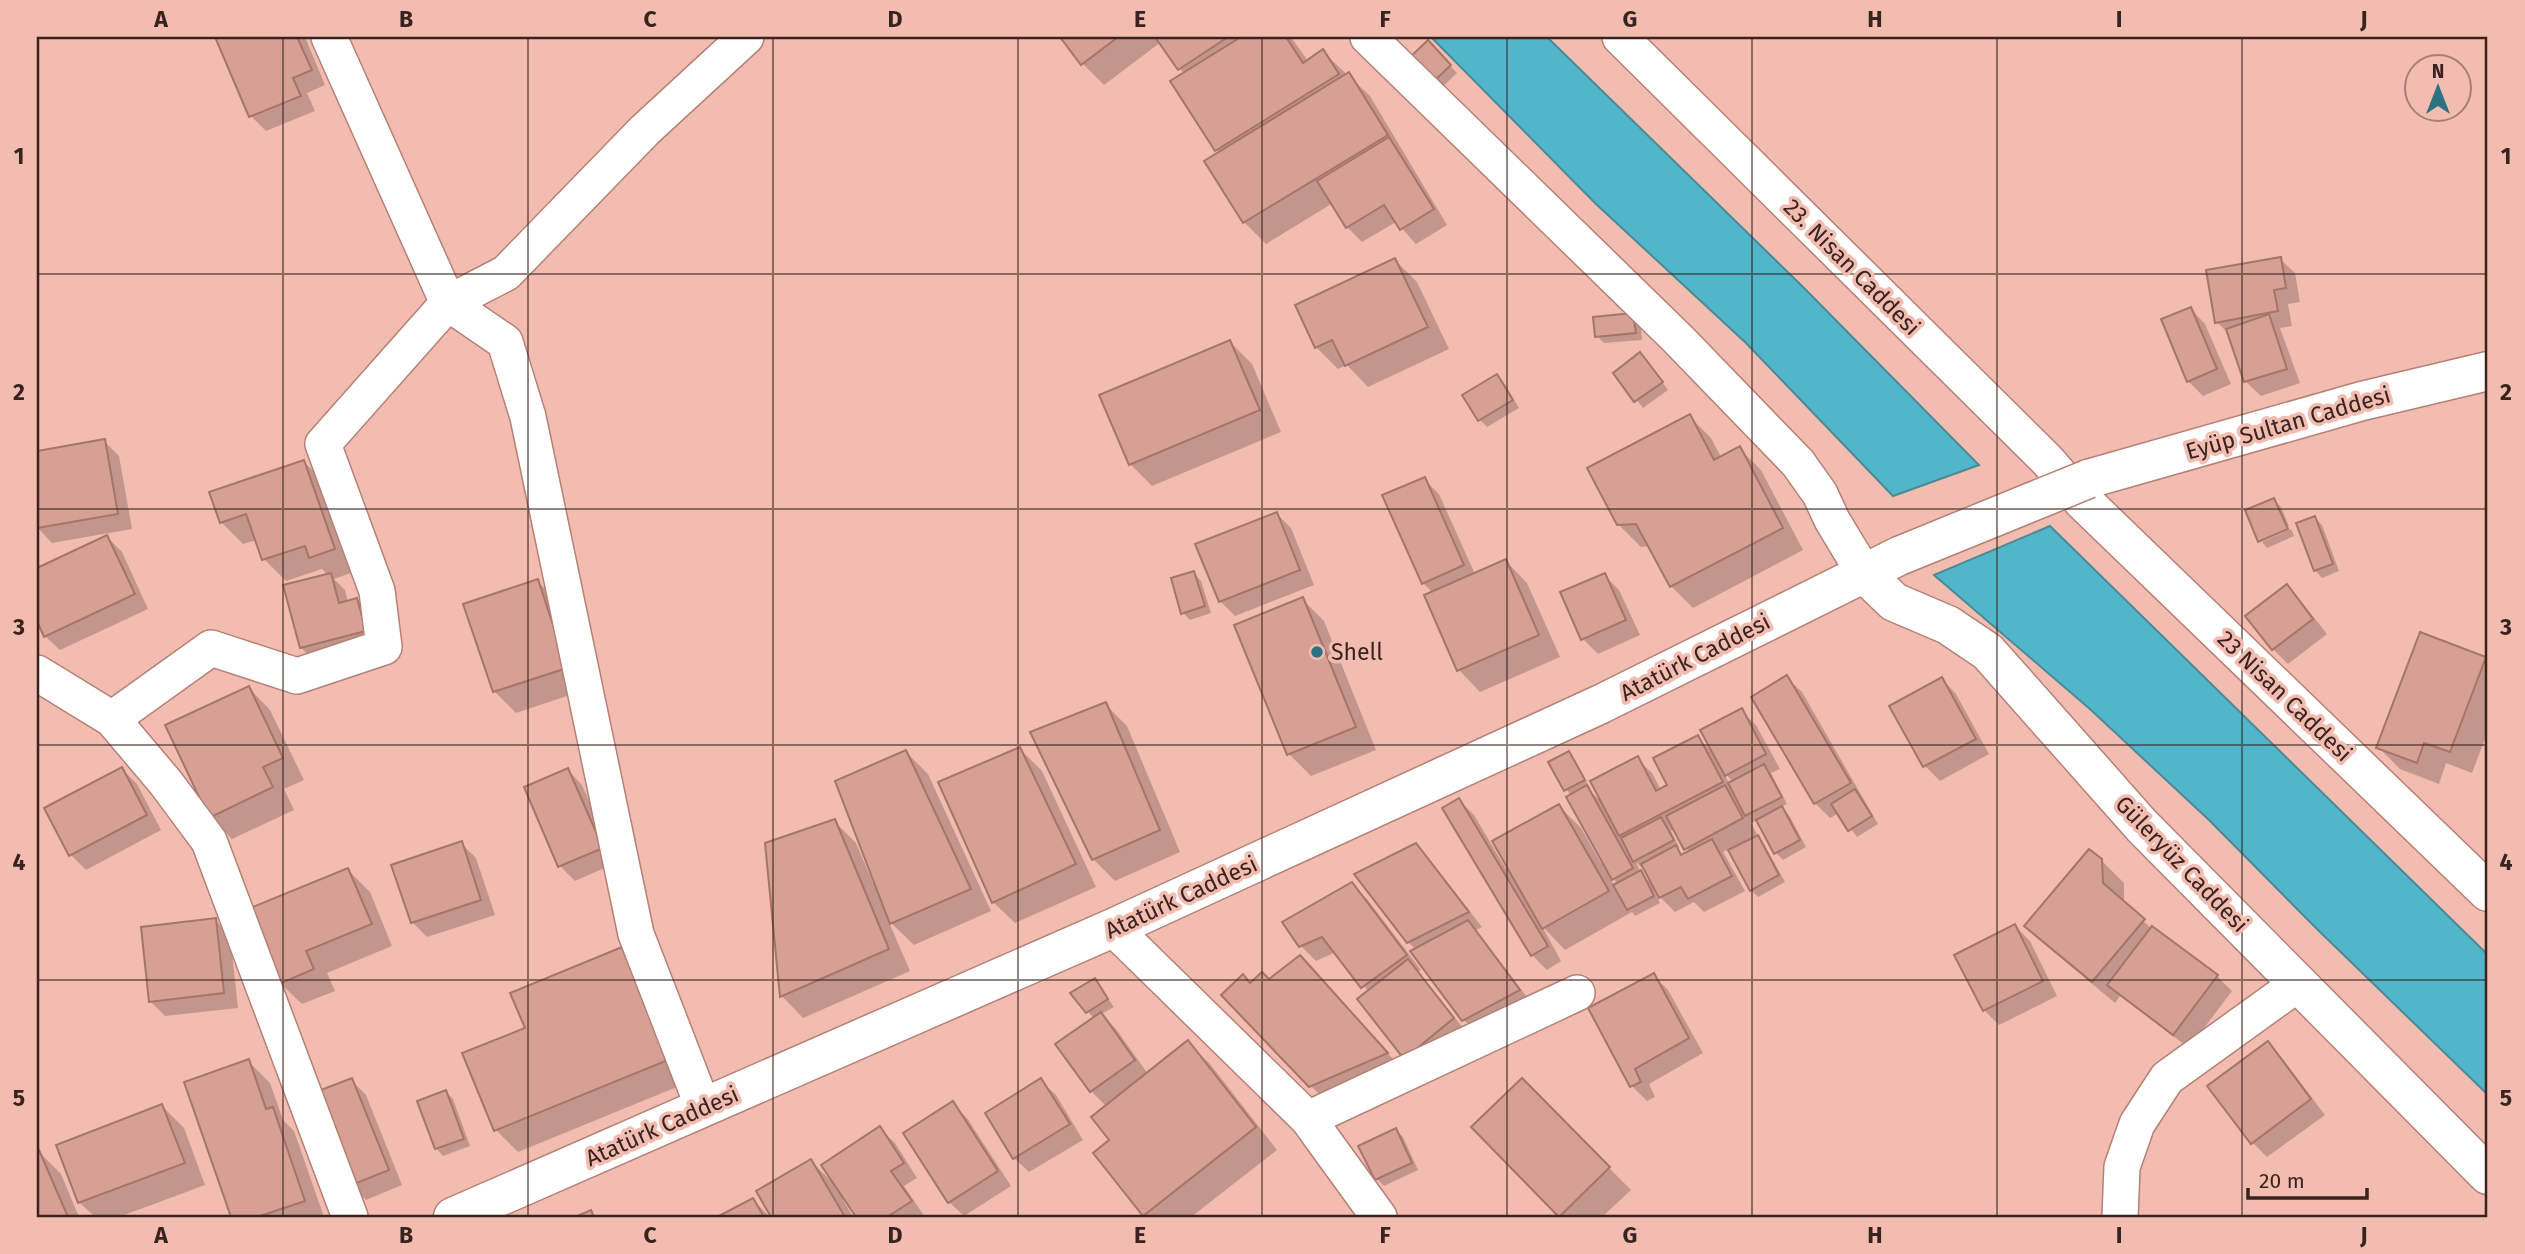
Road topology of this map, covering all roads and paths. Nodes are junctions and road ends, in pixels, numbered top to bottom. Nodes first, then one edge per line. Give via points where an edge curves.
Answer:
1 (329, 37) edge
2 (746, 37) edge
3 (1368, 37) edge
4 (1620, 37) edge
5 (448, 303) junction
6 (2488, 371) edge
7 (2085, 489) junction
8 (1899, 556) joint
9 (1864, 573) junction
10 (37, 673) edge
11 (112, 719) junction
12 (2488, 892) edge
13 (1114, 928) junction
14 (2299, 983) junction
15 (1577, 993) dead end
16 (703, 1107) junction
17 (1308, 1119) junction
18 (2488, 1175) edge
19 (350, 1217) edge
20 (453, 1217) edge
21 (1379, 1217) edge
22 (2120, 1217) edge

1 - 5 street
2 - 5 street via 645,130 506,273
3 - 9 street via 1678,339 1797,463 1820,494
4 - 7 street, 23. Nisan Caddesi via 2047,460
5 - 11 street via 323,444 377,590 384,647 297,676 211,648
5 - 16 street via 505,342 528,417 635,933
6 - 7 main road, Eyüp Sultan Caddesi via 2361,401
7 - 8 main road, Eyüp Sultan Caddesi, bridge
7 - 12 main road, 23 Nisan Caddesi
8 - 9 main road, Atatürk Caddesi
9 - 13 main road, Atatürk Caddesi via 1601,704
9 - 14 main road, Güleryüz Caddesi via 1894,602 1948,625 1988,652 2142,825
10 - 11 street
11 - 19 street via 209,841
13 - 16 main road, Atatürk Caddesi
13 - 17 street
14 - 18 main road, Güleryüz Caddesi
14 - 22 street via 2167,1078 2137,1124 2122,1167
15 - 17 street
16 - 20 main road, Atatürk Caddesi
17 - 21 street

